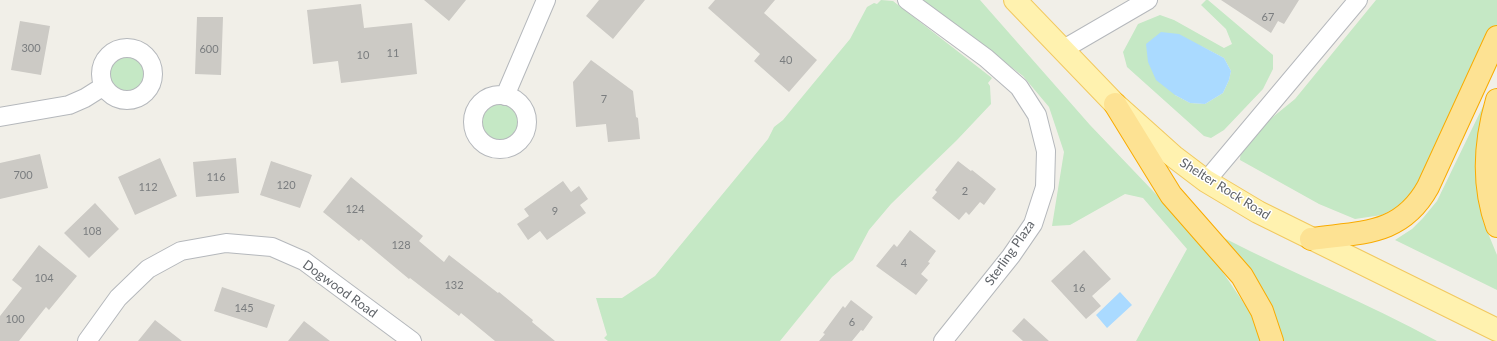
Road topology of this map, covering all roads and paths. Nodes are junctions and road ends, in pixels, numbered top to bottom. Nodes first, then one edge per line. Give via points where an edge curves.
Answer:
1 (546, 0) edge
2 (907, 0) edge
3 (1015, 0) edge
4 (1148, 0) edge
5 (1358, 0) edge
6 (1497, 37) edge
7 (1062, 50) junction
8 (104, 86) dead end
9 (506, 96) dead end
10 (1497, 100) edge
11 (1115, 104) junction
12 (0, 117) edge
13 (1206, 181) junction
14 (1497, 226) edge
15 (1311, 239) junction
16 (1497, 330) edge
17 (87, 341) edge
18 (412, 341) edge
19 (943, 341) edge
20 (1272, 341) edge

1 - 9 street
2 - 19 street, Sterling Plaza via 986,58 1019,87 1037,115 1046,151 1045,187 1034,224
3 - 7 main road, Shelter Rock Road
4 - 7 street
5 - 13 street
6 - 15 highway via 1428,187 1408,213 1390,225 1375,230
7 - 11 main road, Shelter Rock Road
8 - 12 street via 70,104
10 - 14 highway via 1489,130 1487,168 1488,189
11 - 13 main road, Shelter Rock Road via 1173,156
11 - 20 highway via 1171,195 1242,276 1262,311
13 - 15 main road, Shelter Rock Road
15 - 16 main road, Shelter Rock Road
17 - 18 street, Dogwood Road via 118,298 148,269 181,251 226,243 272,247 304,261

